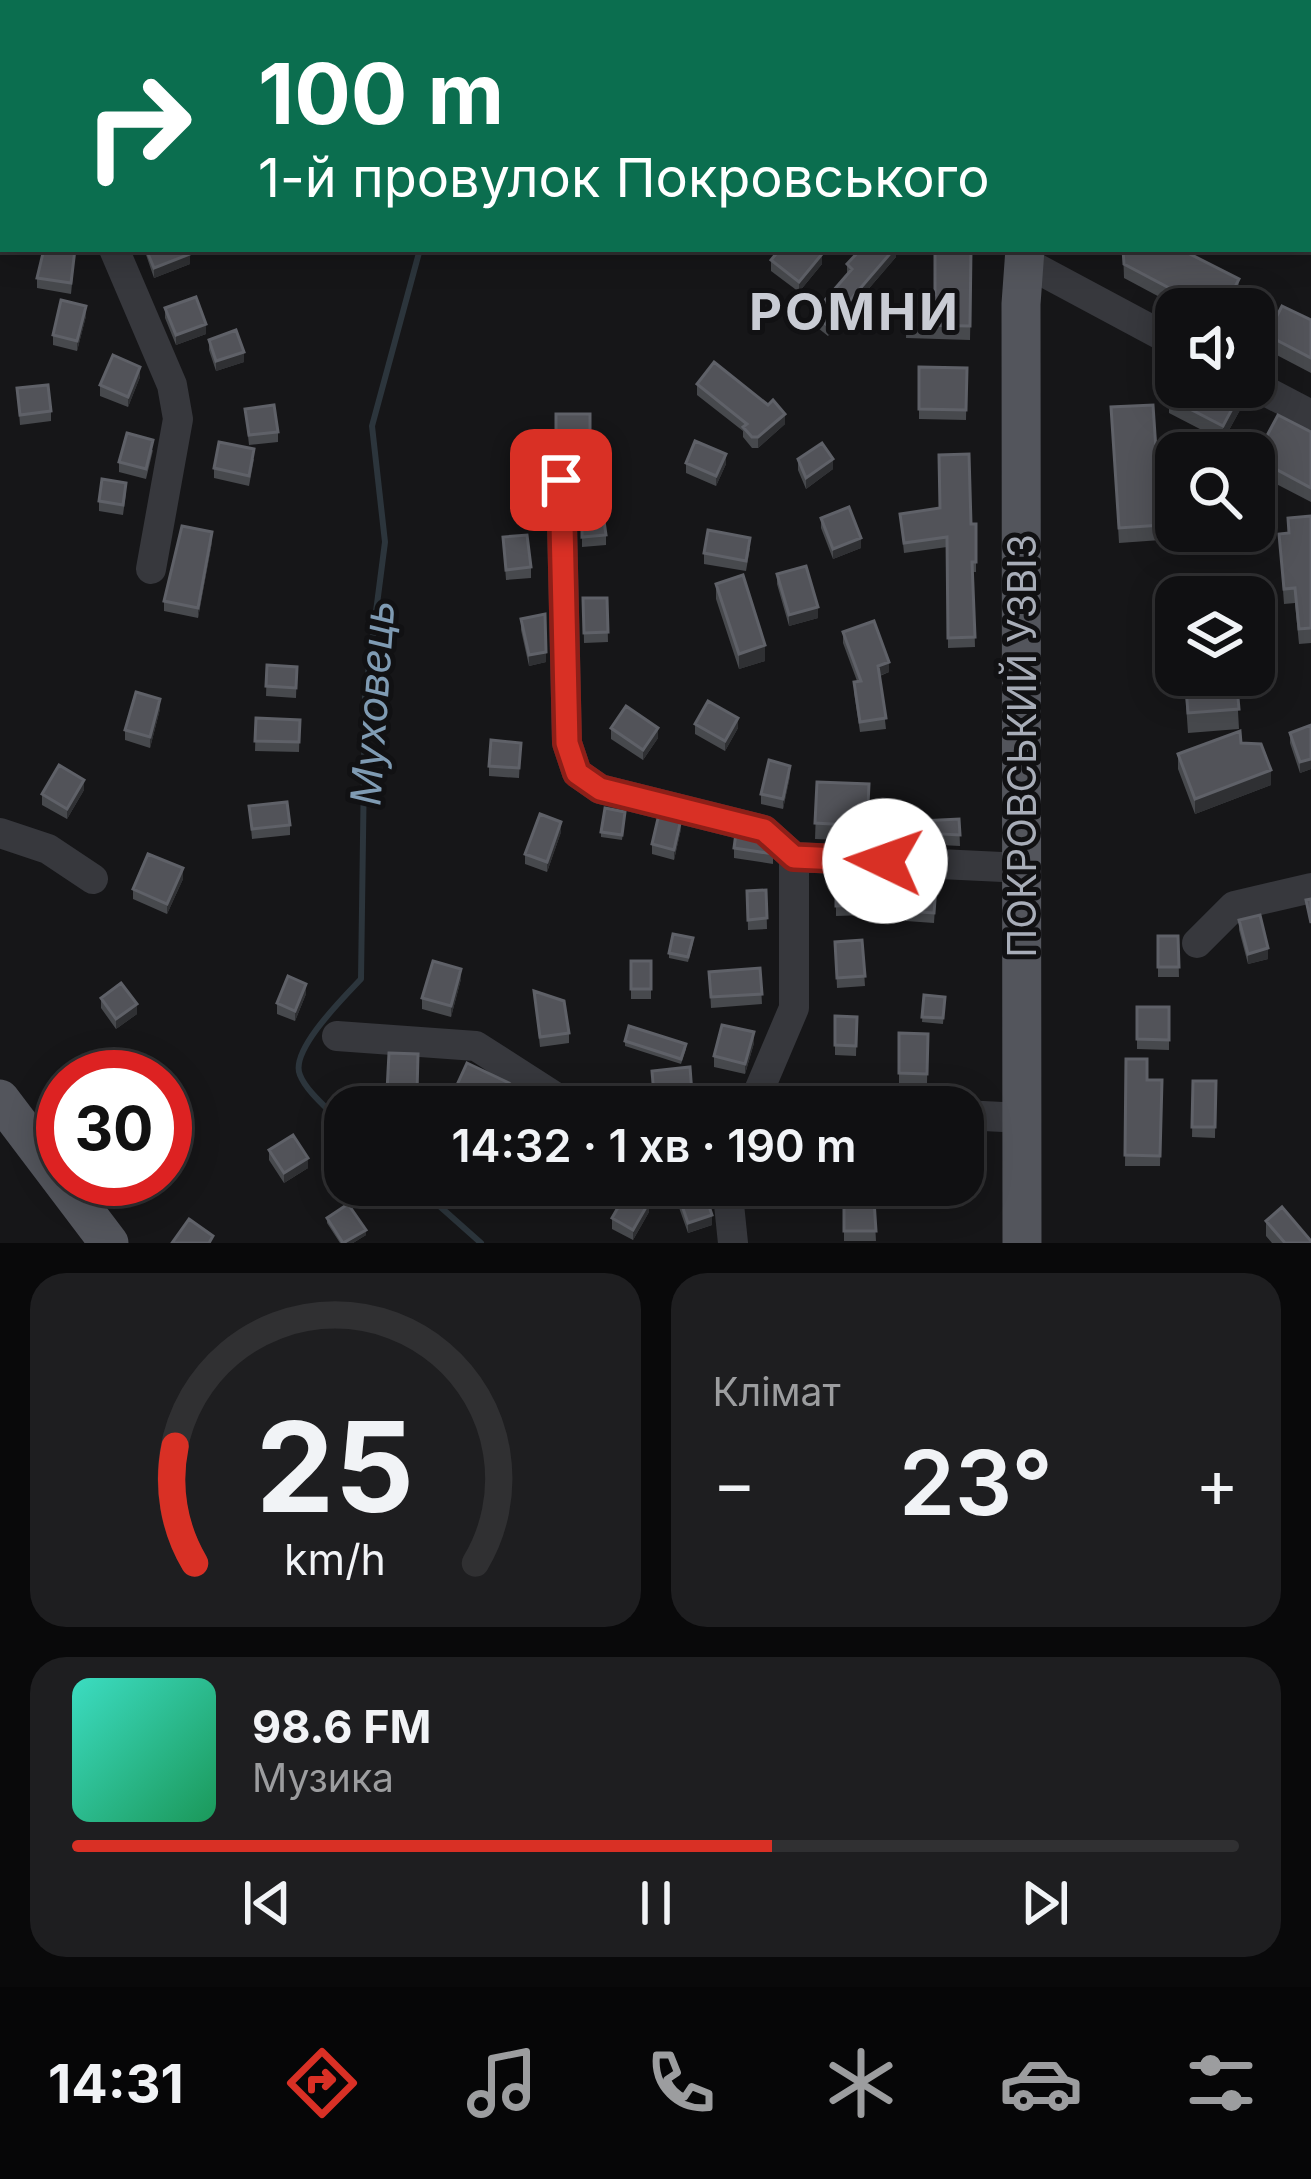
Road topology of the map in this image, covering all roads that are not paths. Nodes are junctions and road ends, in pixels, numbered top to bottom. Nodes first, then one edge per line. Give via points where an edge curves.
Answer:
1 (115, 252) edge
2 (1024, 255) edge
3 (1155, 332) edge
4 (1275, 396) edge
5 (1311, 416) edge
6 (561, 480) dead end
7 (151, 569) dead end
8 (0, 832) edge
9 (794, 857) junction
10 (1022, 868) junction
11 (93, 879) dead end
12 (1311, 888) edge
13 (1197, 943) dead end
14 (337, 1036) dead end
15 (538, 1086) edge
16 (761, 1086) edge
17 (0, 1100) edge
18 (984, 1116) edge
19 (1022, 1118) junction
20 (729, 1206) edge
21 (109, 1243) edge
22 (733, 1243) edge
23 (1022, 1243) edge

1 - 7 street via 178,419
2 - 3 street
2 - 10 main road, ПОКРОВСЬКИЙ УЗВІЗ
4 - 5 street
6 - 9 street via 567,743 577,773 600,789 764,830
8 - 11 street via 48,849
9 - 10 street
9 - 16 street via 794,1008
10 - 19 main road, ПОКРОВСЬКИЙ УЗВІЗ
12 - 13 street via 1234,906
14 - 15 street via 476,1046
17 - 21 main road
18 - 19 street
19 - 23 main road, ПОКРОВСЬКИЙ УЗВІЗ
20 - 22 street

